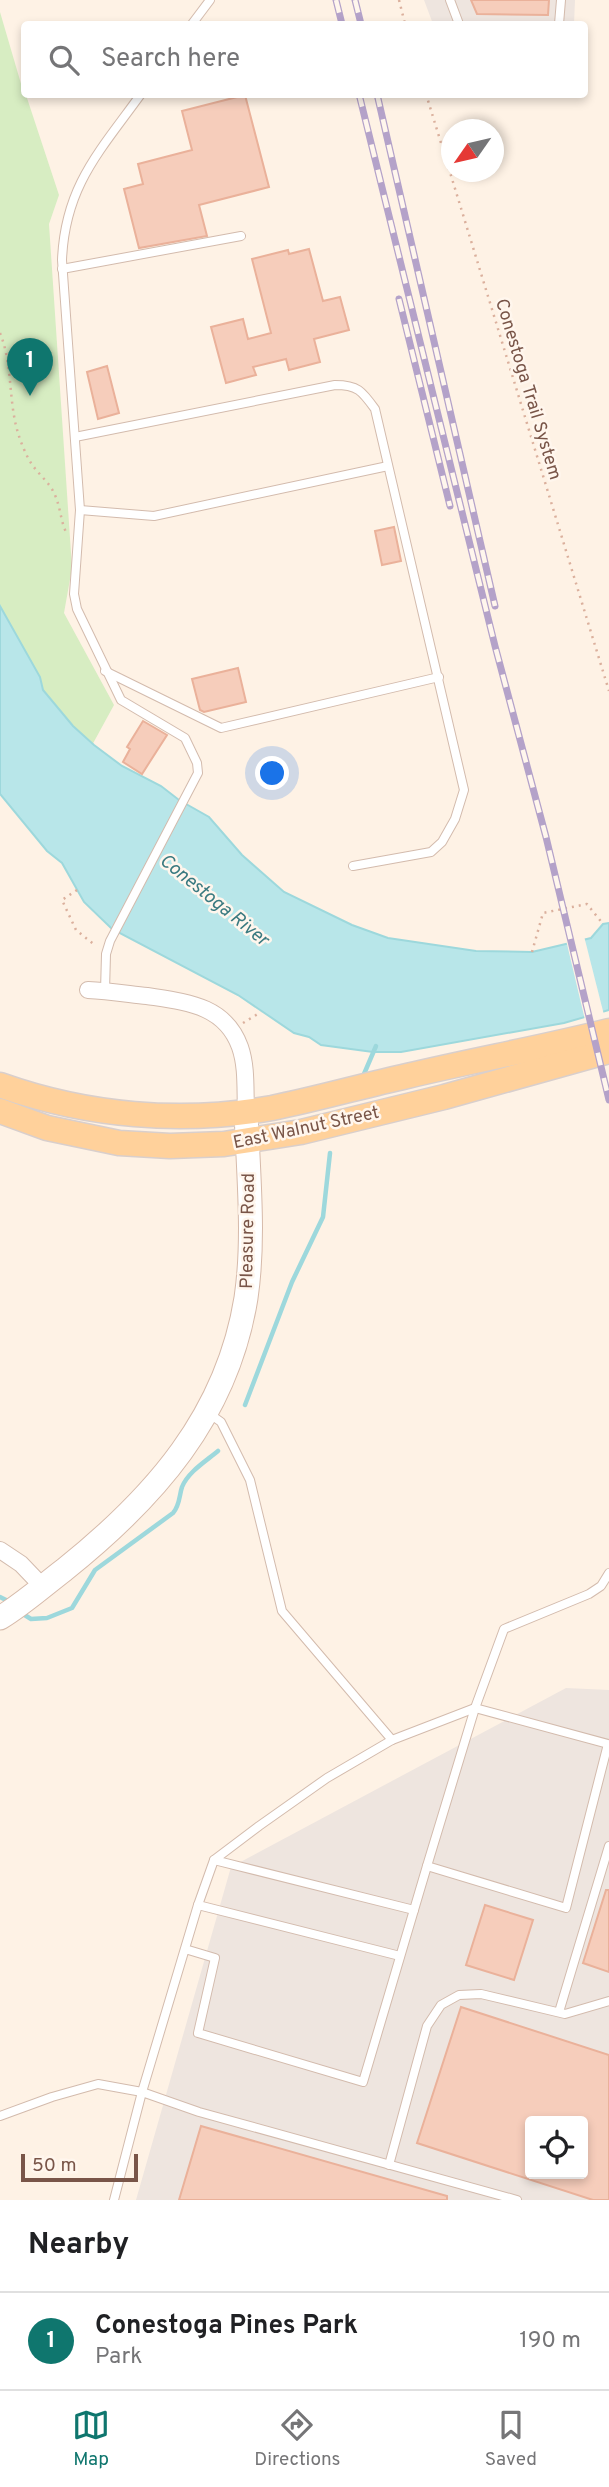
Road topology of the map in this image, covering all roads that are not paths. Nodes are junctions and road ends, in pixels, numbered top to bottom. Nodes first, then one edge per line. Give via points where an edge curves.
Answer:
1 (210, 0) edge
2 (450, 0) edge
3 (561, 0) edge
4 (194, 21) edge
5 (458, 21) edge
6 (559, 21) edge
7 (138, 98) edge
8 (241, 236) dead end
9 (62, 270) junction
10 (75, 437) junction
11 (388, 466) junction
12 (80, 510) junction
13 (106, 671) junction
14 (439, 677) junction
15 (353, 866) dead end
16 (88, 990) dead end
17 (105, 991) junction
18 (609, 1031) edge
19 (609, 1051) edge
20 (0, 1084) edge
21 (0, 1111) edge
22 (246, 1111) junction
23 (247, 1141) junction
24 (207, 1412) junction
25 (0, 1549) edge
26 (609, 1573) edge
27 (43, 1587) junction
28 (0, 1618) edge
29 (475, 1709) junction
30 (392, 1740) junction
31 (609, 1846) edge
32 (214, 1860) junction
33 (427, 1866) junction
34 (198, 1905) junction
35 (414, 1910) junction
36 (185, 1949) junction
37 (400, 1956) junction
38 (609, 2001) edge
39 (559, 2012) junction
40 (142, 2092) junction
41 (0, 2116) edge
42 (388, 2165) junction
43 (114, 2200) edge
44 (517, 2200) edge

1 - 4 lane
2 - 5 lane
3 - 6 lane
7 - 9 lane via 73,198 63,236
8 - 9 lane
9 - 10 lane
10 - 11 lane via 352,385 375,409
10 - 12 lane
11 - 12 lane via 154,516
11 - 14 lane
12 - 13 lane via 74,594
13 - 14 lane via 221,728
13 - 17 lane via 121,699 180,733 190,744 198,773 116,930 106,954
14 - 15 lane via 464,790 455,819 431,852
16 - 17 street
17 - 22 street, Pleasure Road via 198,1004 217,1015 231,1029 243,1058
18 - 22 main road, East Walnut Street
19 - 23 main road, East Walnut Street via 444,1097
20 - 22 main road, East Walnut Street via 123,1113 196,1116
21 - 23 main road, East Walnut Street via 47,1128 119,1143 189,1146
22 - 23 street, Pleasure Road
23 - 24 street, Pleasure Road via 250,1234 246,1296 225,1378
24 - 27 street, Pleasure Road via 141,1502
24 - 30 lane via 221,1422 250,1480 282,1611
25 - 27 street
26 - 29 lane via 589,1594 504,1629
27 - 28 street, Pleasure Road
29 - 30 lane
29 - 33 lane
29 - 33 lane via 608,1744 566,1908
30 - 32 lane via 327,1778
31 - 39 lane
32 - 34 lane
32 - 35 lane
33 - 35 lane
34 - 36 lane
34 - 37 lane
35 - 37 lane
36 - 37 lane via 215,1958 198,2033 363,2082
36 - 40 lane
38 - 39 lane
39 - 42 lane via 481,1994 459,1995 441,2006 426,2026
40 - 41 lane via 98,2084
40 - 42 lane
40 - 43 lane
42 - 44 lane

